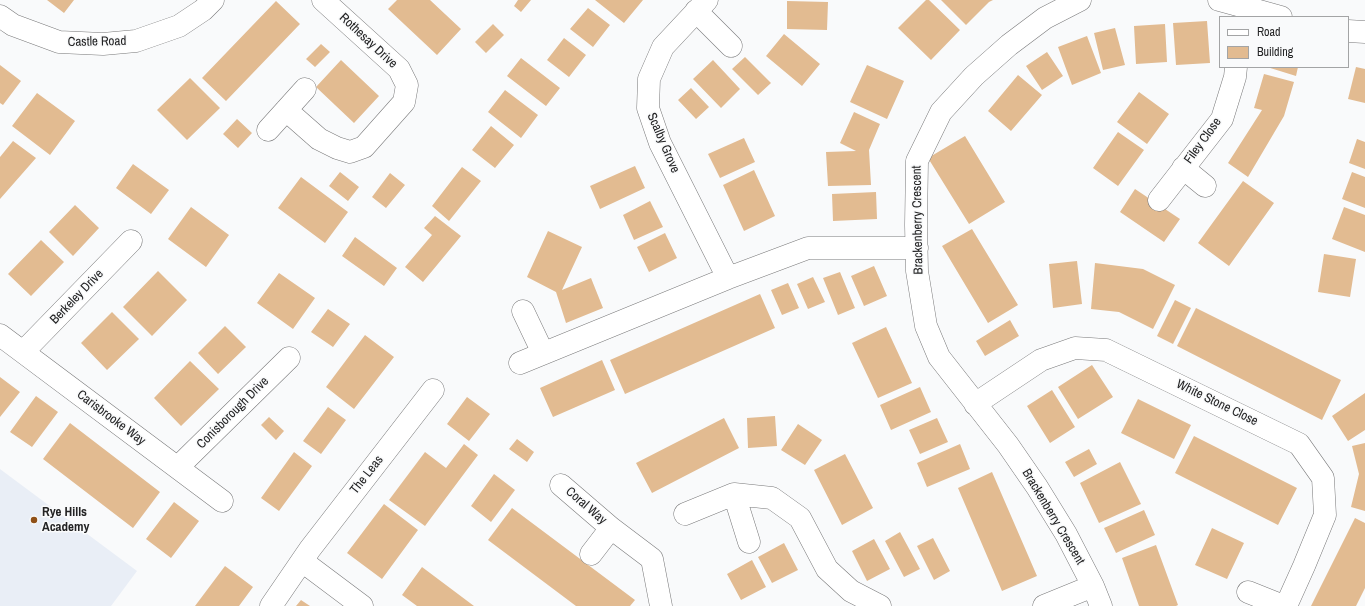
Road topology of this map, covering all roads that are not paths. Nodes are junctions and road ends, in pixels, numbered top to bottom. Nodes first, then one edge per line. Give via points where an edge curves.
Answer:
1 (213, 0) edge
2 (323, 0) edge
3 (1080, 0) edge
4 (702, 5) edge
5 (1232, 8) edge
6 (0, 16) edge
7 (1276, 16) edge
8 (1349, 30) edge
9 (1365, 32) edge
10 (731, 46) dead end
11 (1236, 68) edge
12 (305, 89) dead end
13 (286, 110) junction
14 (268, 130) dead end
15 (1183, 168) junction
16 (1205, 186) dead end
17 (1159, 200) dead end
18 (131, 241) dead end
19 (917, 248) junction
20 (728, 278) junction
21 (523, 311) dead end
22 (0, 335) edge
23 (23, 352) junction
24 (543, 353) junction
25 (289, 358) dead end
26 (520, 363) dead end
27 (433, 390) dead end
28 (975, 404) junction
29 (178, 467) junction
30 (560, 485) dead end
31 (734, 494) junction
32 (222, 501) dead end
33 (685, 514) dead end
34 (611, 528) junction
35 (749, 542) dead end
36 (591, 554) dead end
37 (302, 561) junction
38 (1093, 586) junction
39 (1248, 592) dead end
40 (271, 606) edge
41 (362, 606) edge
42 (661, 606) edge
43 (880, 606) edge
44 (1044, 606) edge
45 (1101, 606) edge
46 (1284, 606) edge

1 - 6 street, Castle Road via 204,10 180,26 136,41 103,44 59,42 13,25
2 - 13 street, Rothesay Drive via 399,69 407,85 404,102 364,147 350,152 319,139
3 - 19 street, Brackenberry Crescent via 1045,18 1009,45 974,76 941,112 917,161
4 - 10 street, Scalby Grove
4 - 20 street, Scalby Grove via 663,47 649,79 648,108 660,143
5 - 7 street
8 - 9 street
11 - 15 street, Filey Close via 1222,119
12 - 13 street
13 - 14 street
15 - 16 street, Filey Close
15 - 17 street, Filey Close
18 - 23 street, Berkeley Drive
19 - 20 street via 808,248
19 - 28 street, Brackenberry Crescent via 917,271 926,326 939,357
20 - 24 street
21 - 24 street
22 - 23 street, Carisbrooke Way
23 - 29 street, Carisbrooke Way
24 - 26 street
25 - 29 street, Conisborough Drive
27 - 37 street, The Leas
28 - 38 street, Brackenberry Crescent via 1037,487 1066,534
28 - 46 street, White Stone Close via 1041,360 1074,348 1106,350 1299,444 1323,478 1325,515
29 - 32 street, Carisbrooke Way
30 - 34 street, Coral Way
31 - 33 street
31 - 35 street
31 - 43 street via 772,498 800,518 827,570 850,591
34 - 36 street, Coral Way
34 - 42 street, Coral Way via 652,559
37 - 40 street, The Leas
37 - 41 street
38 - 44 street
38 - 45 street, Brackenberry Crescent
39 - 46 street, White Stone Close

